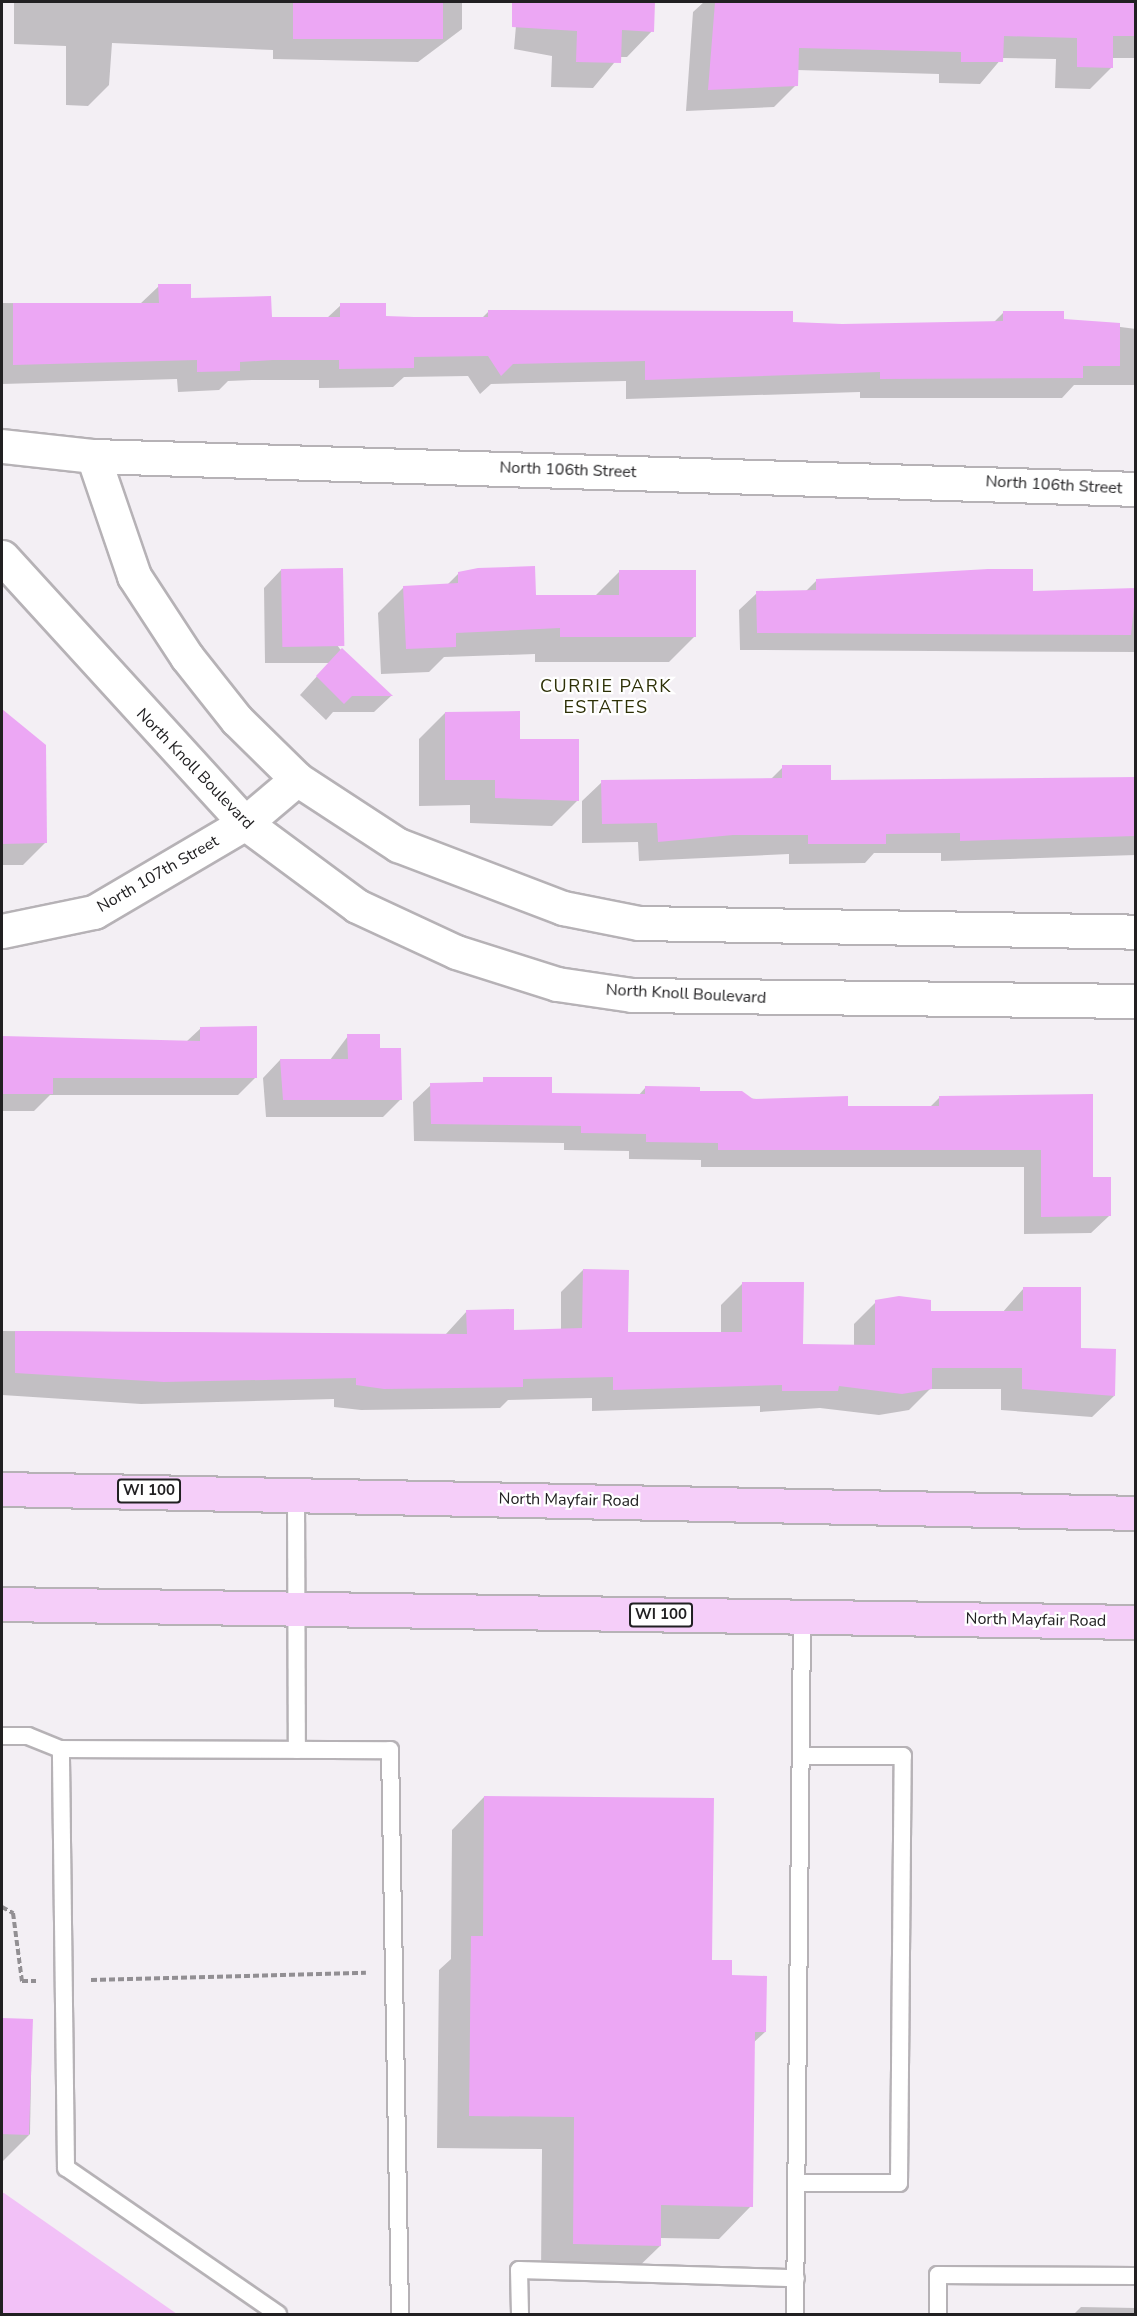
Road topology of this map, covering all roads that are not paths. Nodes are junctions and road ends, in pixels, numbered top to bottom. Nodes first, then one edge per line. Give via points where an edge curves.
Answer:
1 (2, 446) edge
2 (93, 456) junction
3 (1136, 489) edge
4 (2, 557) edge
5 (297, 779) junction
6 (245, 823) junction
7 (2, 931) edge
8 (1136, 932) edge
9 (1136, 1001) edge
10 (2, 1489) edge
11 (296, 1494) junction
12 (1136, 1513) edge
13 (2, 1604) edge
14 (297, 1610) junction
15 (802, 1617) junction
16 (1136, 1622) edge
17 (2, 1736) edge
18 (61, 1749) junction
19 (297, 1750) junction
20 (801, 1756) junction
21 (797, 2183) junction
22 (1136, 2276) edge
23 (796, 2278) junction
24 (278, 2314) edge
25 (400, 2314) edge
26 (520, 2314) edge
27 (795, 2314) edge
28 (938, 2314) edge

1 - 2 street, North 106th Street
2 - 3 street, North 106th Street
2 - 5 street via 134,576 208,684
4 - 6 street, North Knoll Boulevard
5 - 6 street, North 107th Street
5 - 8 street via 398,845 483,881 563,908 639,923
6 - 7 street, North 107th Street via 94,912
6 - 9 street, North Knoll Boulevard via 357,906 456,952 557,984 716,998
10 - 11 main road, North Mayfair Road / WI 100
11 - 12 main road, North Mayfair Road / WI 100
11 - 14 lane
13 - 14 main road, North Mayfair Road / WI 100
14 - 15 main road, North Mayfair Road / WI 100
14 - 19 lane
15 - 16 main road, North Mayfair Road / WI 100
15 - 20 lane
17 - 18 lane via 28,1736
18 - 19 lane
18 - 24 lane via 66,2168
19 - 25 lane via 390,1750
20 - 21 lane
20 - 21 lane via 903,1756 899,2183
21 - 23 lane
22 - 28 lane via 938,2275
23 - 26 lane via 519,2270
23 - 27 lane

